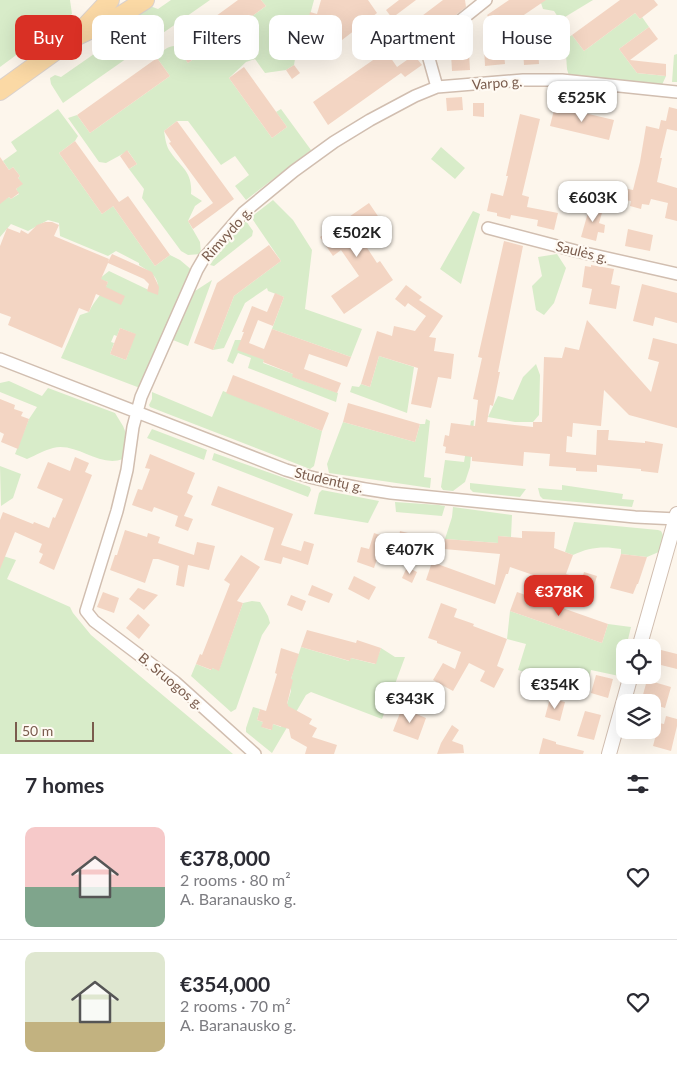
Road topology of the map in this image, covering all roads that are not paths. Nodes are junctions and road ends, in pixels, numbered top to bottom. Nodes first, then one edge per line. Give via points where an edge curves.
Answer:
1 (110, 0) edge
2 (145, 0) edge
3 (486, 0) edge
4 (82, 30) edge
5 (82, 34) edge
6 (43, 60) edge
7 (437, 87) junction
8 (0, 91) edge
9 (677, 92) edge
10 (488, 228) dead end
11 (677, 274) edge
12 (0, 359) edge
13 (137, 412) junction
14 (676, 518) edge
15 (86, 611) joint
16 (642, 639) edge
17 (628, 684) edge
18 (255, 754) edge
19 (608, 754) edge

1 - 4 main road
2 - 5 main road
3 - 7 street via 426,48
6 - 8 main road
7 - 9 street, Varpo g. via 562,80
7 - 13 street, Rimvydo g. via 334,142 243,213 197,270
10 - 11 street, Saulės g.
12 - 13 street, Studentų g.
13 - 14 street, Studentų g. via 286,470 355,488 520,506
13 - 15 street, Rimvydo g. via 117,511
14 - 16 street
15 - 18 street, B. Sruogos g. via 94,621 175,682
17 - 19 street

